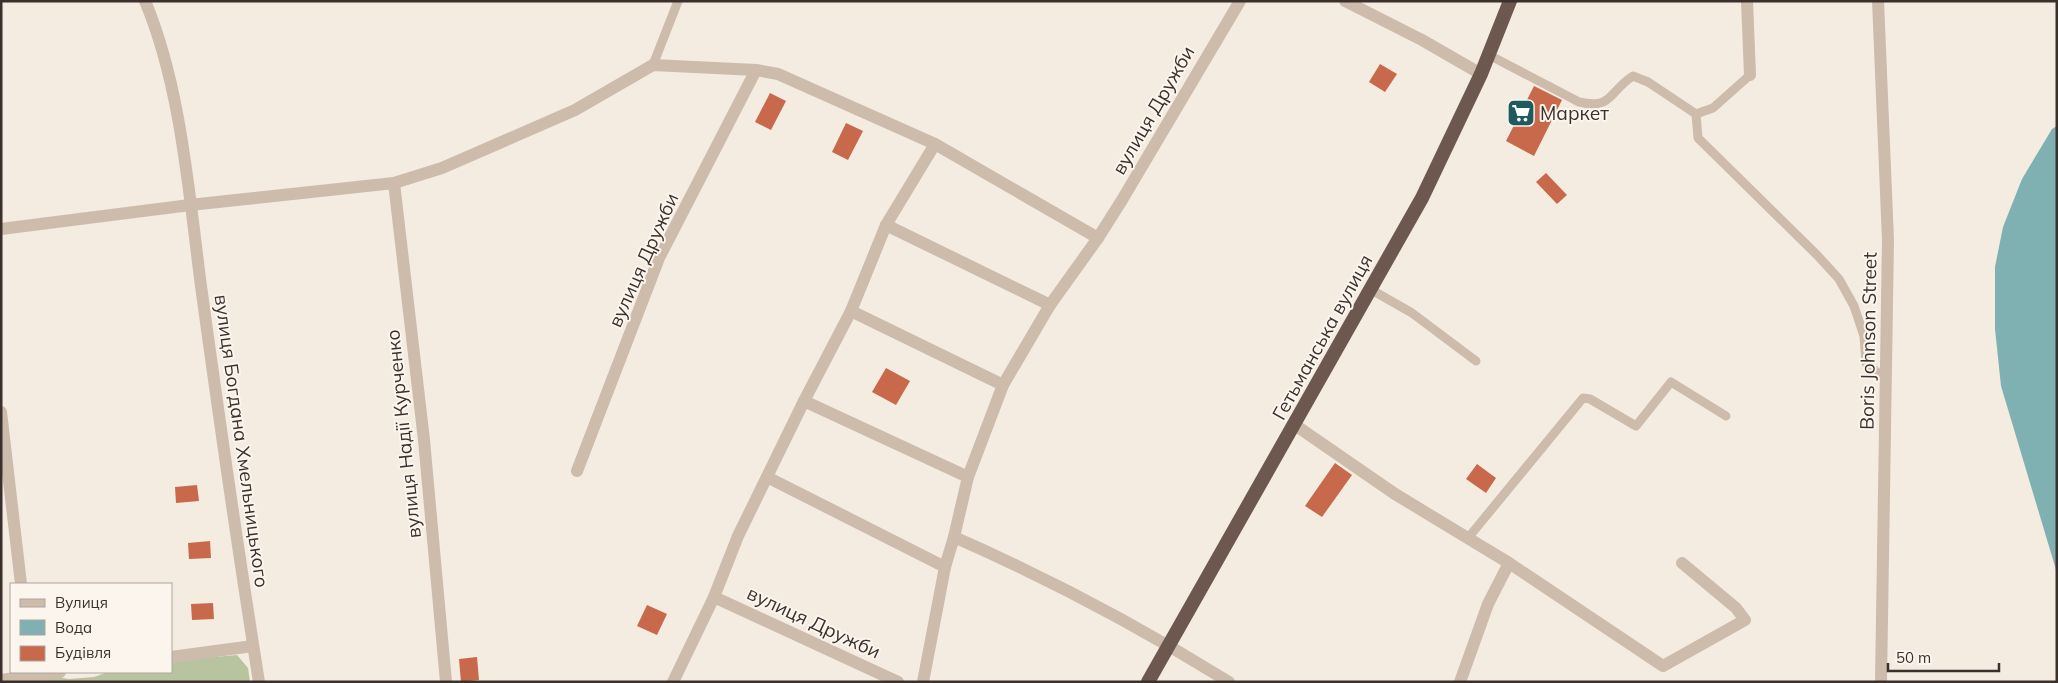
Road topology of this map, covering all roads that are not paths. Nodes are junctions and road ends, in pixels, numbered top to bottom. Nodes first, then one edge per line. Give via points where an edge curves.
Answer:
1 (145, 1) edge
2 (678, 1) edge
3 (1240, 1) edge
4 (1345, 1) edge
5 (1510, 1) edge
6 (1746, 1) edge
7 (1878, 1) edge
8 (1489, 54) junction
9 (653, 65) junction
10 (756, 70) junction
11 (1481, 74) junction
12 (1750, 75) joint
13 (1696, 114) junction
14 (935, 144) junction
15 (394, 183) junction
16 (190, 205) junction
17 (886, 225) junction
18 (1, 230) edge
19 (1098, 238) junction
20 (1370, 289) junction
21 (1050, 304) junction
22 (851, 311) junction
23 (1476, 361) dead end
24 (1886, 380) junction
25 (1003, 385) junction
26 (804, 401) junction
27 (1, 412) edge
28 (1726, 416) dead end
29 (1294, 425) junction
30 (577, 471) dead end
31 (767, 477) junction
32 (968, 477) junction
33 (954, 537) junction
34 (1468, 538) junction
35 (1509, 563) junction
36 (1682, 563) dead end
37 (944, 567) junction
38 (21, 583) edge
39 (714, 597) junction
40 (1169, 645) junction
41 (253, 646) junction
42 (172, 657) edge
43 (45, 673) edge
44 (30, 674) edge
45 (1, 680) edge
46 (259, 682) edge
47 (446, 682) edge
48 (673, 682) edge
49 (898, 682) edge
50 (923, 682) edge
51 (1148, 682) edge
52 (1229, 682) edge
53 (1460, 682) edge
54 (1881, 682) edge

1 - 16 street, вулиця Богдана Хмельницького via 154,21 171,87
2 - 9 lane
3 - 19 street, вулиця Дружби
4 - 11 street
5 - 8 highway, Гетьманська вулиця
6 - 12 street
7 - 24 street, Boris Johnson Street via 1888,240
8 - 11 highway, Гетьманська вулиця
8 - 13 lane via 1579,102 1603,103 1633,76 1648,82
9 - 10 street
9 - 15 street via 575,110 442,168
10 - 14 street via 778,74
10 - 30 street, вулиця Дружби via 659,258
11 - 20 highway, Гетьманська вулиця via 1422,198
12 - 13 lane via 1714,108
13 - 24 lane via 1698,138 1839,279 1854,306 1864,336 1866,363
14 - 17 street
14 - 19 street
15 - 16 street
15 - 47 street, вулиця Надії Курченко via 424,440
16 - 18 street
16 - 41 street, вулиця Богдана Хмельницького
17 - 21 street
17 - 22 street
19 - 21 street, вулиця Дружби
20 - 23 lane via 1412,313
20 - 29 highway, Гетьманська вулиця
21 - 25 street, вулиця Дружби
22 - 25 street
22 - 26 street
24 - 54 street, Boris Johnson Street
25 - 32 street, вулиця Дружби
26 - 31 street
26 - 32 street
27 - 38 street
28 - 34 lane via 1671,382 1636,426 1590,399 1582,398
29 - 34 street via 1395,494
29 - 40 highway, Гетьманська вулиця
31 - 37 street
31 - 39 street via 738,536
32 - 33 street, вулиця Дружби
33 - 37 street, вулиця Дружби
33 - 40 street via 1105,609
34 - 35 street
35 - 36 street via 1663,666 1745,620 1736,608
35 - 53 street via 1488,604
37 - 50 street, вулиця Дружби
39 - 48 street
39 - 49 street, вулиця Дружби
40 - 51 highway, Гетьманська вулиця
40 - 52 street
41 - 42 street
41 - 46 street, вулиця Богдана Хмельницького
43 - 44 street
44 - 45 street

